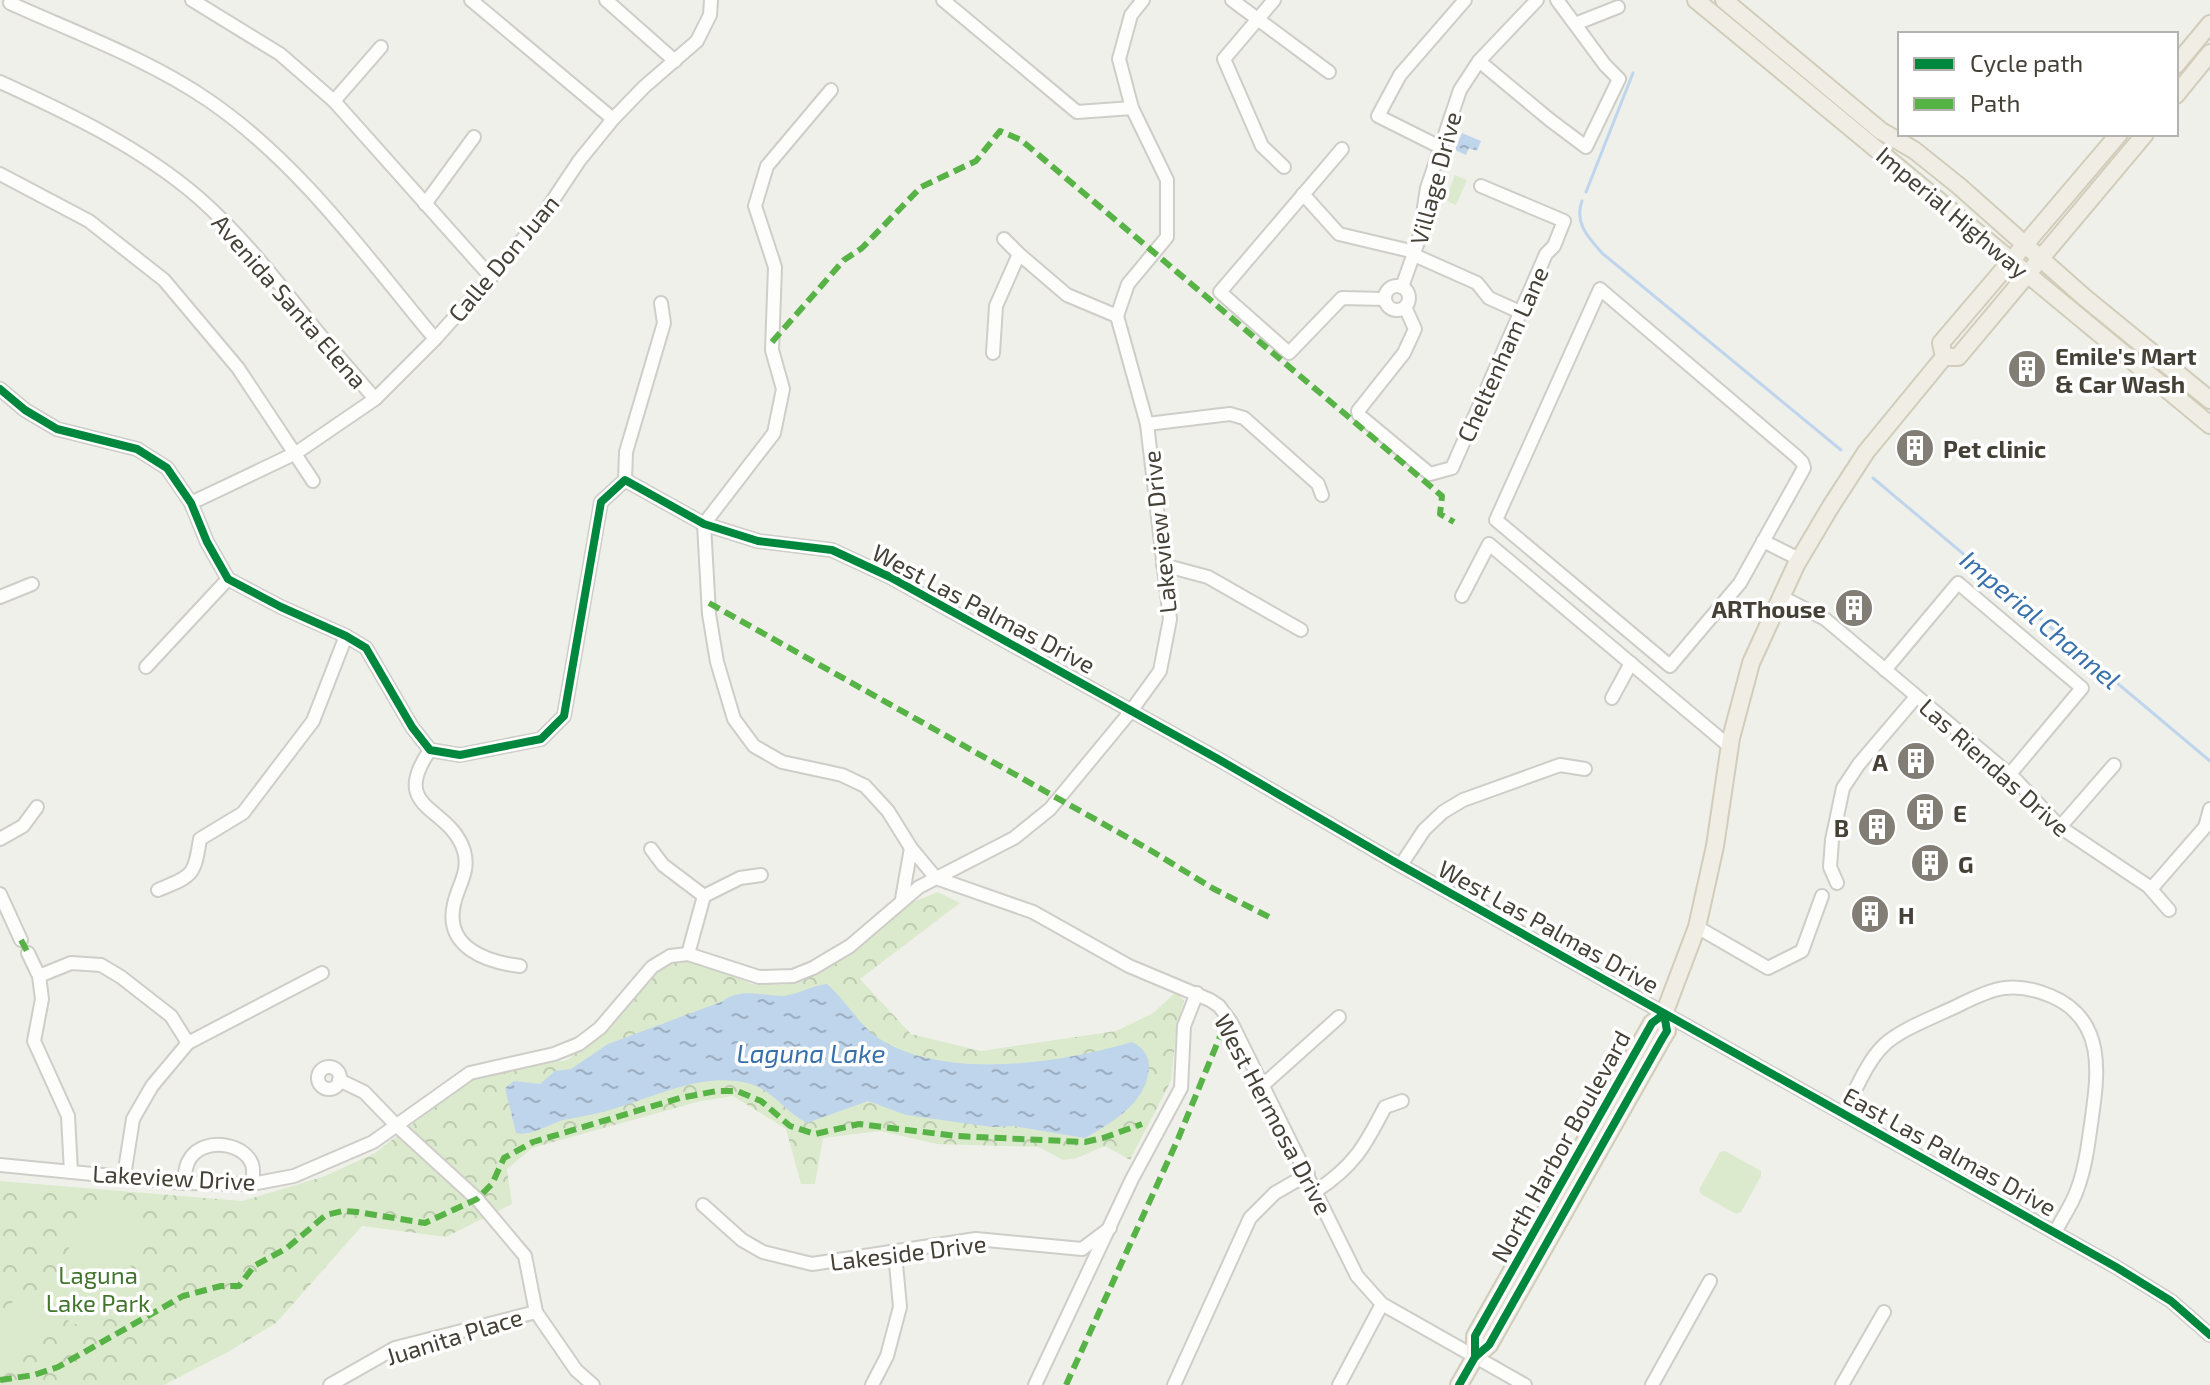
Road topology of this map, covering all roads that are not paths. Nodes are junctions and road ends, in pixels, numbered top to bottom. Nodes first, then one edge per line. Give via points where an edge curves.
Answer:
1 (471, 0) edge
2 (606, 0) edge
3 (711, 0) edge
4 (943, 0) edge
5 (1143, 0) edge
6 (1232, 0) edge
7 (1274, 0) edge
8 (1465, 0) edge
9 (1537, 0) edge
10 (1557, 0) edge
11 (1696, 0) edge
12 (1724, 0) edge
13 (12, 2) edge
14 (200, 2) edge
15 (1618, 7) dead end
16 (0, 15) edge
17 (1259, 18) junction
18 (1575, 24) junction
19 (2210, 24) edge
20 (381, 47) dead end
21 (2210, 53) edge
22 (675, 61) junction
23 (1479, 61) junction
24 (2178, 63) edge
25 (1329, 72) dead end
26 (0, 82) edge
27 (831, 90) dead end
28 (2178, 93) edge
29 (334, 101) junction
30 (1132, 108) junction
31 (613, 119) junction
32 (2117, 136) edge
33 (2143, 136) edge
34 (474, 137) dead end
35 (1442, 148) junction
36 (1342, 149) dead end
37 (1284, 167) dead end
38 (0, 174) edge
39 (1481, 186) dead end
40 (1303, 194) junction
41 (425, 204) junction
42 (1004, 239) dead end
43 (2026, 246) junction
44 (1019, 254) junction
45 (1415, 254) junction
46 (2042, 259) junction
47 (2011, 260) junction
48 (2028, 274) junction
49 (491, 277) junction
50 (1402, 287) junction
51 (1385, 299) junction
52 (661, 303) dead end
53 (1405, 307) junction
54 (1520, 312) junction
55 (1117, 316) junction
56 (435, 339) junction
57 (993, 353) dead end
58 (1944, 357) junction
59 (0, 389) edge
60 (375, 399) junction
61 (2210, 400) edge
62 (1147, 424) junction
63 (2210, 425) edge
64 (296, 453) junction
65 (625, 480) junction
66 (313, 481) dead end
67 (1322, 495) dead end
68 (191, 503) junction
69 (704, 524) junction
70 (1763, 541) junction
71 (1799, 559) junction
72 (1163, 565) junction
73 (228, 579) junction
74 (32, 584) dead end
75 (1462, 596) dead end
76 (0, 597) edge
77 (1782, 597) junction
78 (1301, 630) dead end
79 (346, 636) junction
80 (1631, 663) junction
81 (146, 667) dead end
82 (1885, 670) junction
83 (1916, 697) junction
84 (1612, 698) dead end
85 (1131, 711) junction
86 (1729, 746) junction
87 (430, 750) junction
88 (2114, 765) dead end
89 (1585, 769) dead end
90 (2010, 774) junction
91 (37, 807) dead end
92 (2210, 809) edge
93 (2060, 827) junction
94 (0, 839) edge
95 (911, 848) junction
96 (651, 849) dead end
97 (1401, 865) junction
98 (761, 875) dead end
99 (936, 878) junction
100 (1837, 883) dead end
101 (2151, 889) junction
102 (158, 890) dead end
103 (0, 894) edge
104 (704, 896) junction
105 (1822, 896) dead end
106 (902, 899) junction
107 (2169, 910) dead end
108 (1697, 927) junction
109 (21, 940) dead end
110 (28, 953) dead end
111 (688, 954) junction
112 (520, 966) dead end
113 (322, 973) dead end
114 (39, 976) junction
115 (1197, 993) junction
116 (1664, 1014) junction
117 (1339, 1017) dead end
118 (188, 1043) junction
119 (339, 1080) dead end
120 (1263, 1085) junction
121 (1402, 1101) dead end
122 (1843, 1114) junction
123 (396, 1125) junction
124 (0, 1165) edge
125 (71, 1172) junction
126 (1308, 1174) junction
127 (124, 1176) junction
128 (184, 1183) junction
129 (252, 1184) junction
130 (1316, 1191) junction
131 (703, 1205) dead end
132 (1110, 1228) junction
133 (2055, 1233) junction
134 (895, 1253) junction
135 (1710, 1281) dead end
136 (1382, 1304) junction
137 (536, 1312) junction
138 (1884, 1312) dead end
139 (2210, 1335) edge
140 (1475, 1357) junction
141 (330, 1385) edge
142 (593, 1385) edge
143 (872, 1385) edge
144 (1035, 1385) edge
145 (1174, 1385) edge
146 (1339, 1385) edge
147 (1459, 1385) edge
148 (1525, 1385) edge
149 (1652, 1385) edge
150 (1842, 1385) edge

1 - 31 street
2 - 22 street
3 - 22 street, Calle Don Juan via 697,41
4 - 30 street via 1077,112
5 - 30 street via 1131,15 1119,59
6 - 17 street
7 - 17 street
8 - 35 street via 1400,75 1378,116
9 - 23 street, Village Drive
10 - 18 street
11 - 47 main road, Imperial Highway
12 - 43 main road, Imperial Highway
13 - 16 street
13 - 56 street via 155,69 254,135 298,176
14 - 29 street via 280,54
15 - 18 street
17 - 25 street
17 - 37 street via 1224,59 1262,146
18 - 23 street via 1619,81 1586,147
19 - 24 main road
20 - 29 street
21 - 28 main road
22 - 31 street, Calle Don Juan
23 - 35 street, Village Drive via 1458,96
26 - 60 street, Avenida Santa Elena via 141,154 198,197 253,251
27 - 69 street via 767,166 755,206 775,267 772,350 783,389 774,433
29 - 41 street
30 - 55 street via 1167,180 1167,237 1128,284
31 - 49 street, Calle Don Juan
32 - 43 main road
33 - 46 main road
34 - 41 street
35 - 45 street, Village Drive via 1425,197
36 - 40 street
38 - 64 street via 89,221 164,280 238,368
39 - 54 street, Cheltenham Lane via 1564,221
40 - 45 street via 1339,234
40 - 51 street via 1220,292 1289,353 1342,298
41 - 49 street
42 - 44 street
43 - 46 main road, Imperial Highway
43 - 47 main road
44 - 55 street via 1067,295
44 - 57 street via 996,306
45 - 50 street, Village Drive
45 - 54 street via 1477,283 1489,298
46 - 48 main road
46 - 61 main road, Imperial Highway
47 - 48 main road, Imperial Highway
47 - 58 main road via 1941,343
48 - 58 main road via 1958,357
48 - 63 main road, Imperial Highway
49 - 56 street, Calle Don Juan
50 - 51 street via 1392,287
50 - 53 street via 1409,296
51 - 53 street via 1392,309
52 - 65 street via 664,323 626,452
53 - 54 street, Cheltenham Lane via 1415,329 1404,353 1358,411 1430,474 1452,468
55 - 62 street, Lakeview Drive
56 - 60 street, Calle Don Juan
58 - 71 main road via 1866,452
59 - 68 street via 57,429 137,449 167,468
60 - 64 street, Calle Don Juan
62 - 67 street via 1230,414 1244,418 1318,484
62 - 72 street, Lakeview Drive
64 - 66 street
64 - 68 street, Calle Don Juan
65 - 69 street, West Las Palmas Drive
65 - 87 street via 601,502 564,716 541,739 460,755
68 - 73 street
69 - 85 street, West Las Palmas Drive via 758,541 832,550
69 - 95 street via 717,662 739,728 776,760 842,775 865,786
70 - 70 street via 1801,475 1802,462 1600,289 1496,520 1670,666 1740,583
70 - 71 street
71 - 77 main road
72 - 78 street via 1208,577
72 - 85 street, Lakeview Drive via 1170,619 1160,671
73 - 79 street
73 - 81 street
74 - 76 street
75 - 80 street via 1489,544
77 - 82 street, Las Riendas Drive via 1817,613
77 - 86 main road, North Harbor Boulevard via 1751,663
79 - 87 street via 366,648
79 - 102 street via 313,721 243,813 200,839 190,876
80 - 84 street
80 - 86 street
82 - 83 street, Las Riendas Drive
82 - 90 street via 1958,583 2082,688
83 - 90 street, Las Riendas Drive
83 - 100 street via 1843,788 1830,867
85 - 97 street, West Las Palmas Drive
85 - 99 street, Lakeview Drive via 1041,819
86 - 108 main road, North Harbor Boulevard
87 - 112 street via 417,769 415,786 421,802 460,840 465,856 465,876 454,904 459,940 495,963
88 - 93 street
89 - 97 street via 1560,765 1463,800 1424,830
90 - 93 street, Las Riendas Drive
91 - 94 street via 23,826
92 - 101 street via 2207,824
93 - 101 street, Las Riendas Drive
95 - 99 street
95 - 106 street
96 - 104 street via 663,865
97 - 116 street, West Las Palmas Drive
98 - 104 street via 740,878
99 - 106 street, Lakeview Drive
99 - 115 street, West Hermosa Drive via 1033,912 1129,966
101 - 107 street, Las Riendas Drive
103 - 109 street
104 - 111 street
105 - 108 street via 1802,951 1768,968
106 - 111 street, Lakeview Drive via 850,946 793,976 748,975
108 - 116 main road, North Harbor Boulevard
110 - 114 street
111 - 123 street, Lakeview Drive via 670,956 652,967 587,1039 554,1054 470,1073
113 - 118 street
114 - 118 street via 71,963 101,965 171,1016
114 - 125 street via 42,999 34,1041 68,1116
115 - 120 street, West Hermosa Drive via 1228,1017
115 - 132 street via 1184,1026 1181,1088
116 - 122 street, East Las Palmas Drive
116 - 140 main road, North Harbor Boulevard via 1652,1023 1475,1336
117 - 120 street
118 - 127 street via 133,1119
119 - 123 street via 364,1092
120 - 126 street, West Hermosa Drive
121 - 130 street via 1385,1107 1364,1148 1339,1176
122 - 133 street, East Las Palmas Drive
122 - 133 street via 1883,1046 1932,1018 2000,988 2026,989 2059,1000 2088,1029 2097,1067 2083,1172
123 - 129 street, Lakeview Drive via 346,1155 294,1176
123 - 137 street via 477,1199 525,1256
124 - 125 street, Lakeview Drive
125 - 127 street, Lakeview Drive
126 - 130 street, West Hermosa Drive
126 - 145 street via 1275,1193 1250,1218
127 - 128 street, Lakeview Drive
128 - 129 street, Lakeview Drive
128 - 129 street via 191,1157 203,1147 217,1145 244,1152 253,1166
130 - 136 street, West Hermosa Drive via 1357,1276
131 - 134 street, Lakeside Drive via 742,1240 793,1261 822,1264
132 - 134 street, Lakeside Drive via 1082,1249 976,1239
132 - 144 street
133 - 139 street, East Las Palmas Drive via 2171,1301
134 - 143 street via 900,1307 887,1356
135 - 149 street
136 - 140 street, West Hermosa Drive
136 - 146 street
137 - 141 street, Juanita Place via 395,1348
137 - 142 street via 576,1370
138 - 150 street
140 - 147 main road, North Harbor Boulevard
140 - 148 street, West Hermosa Drive

